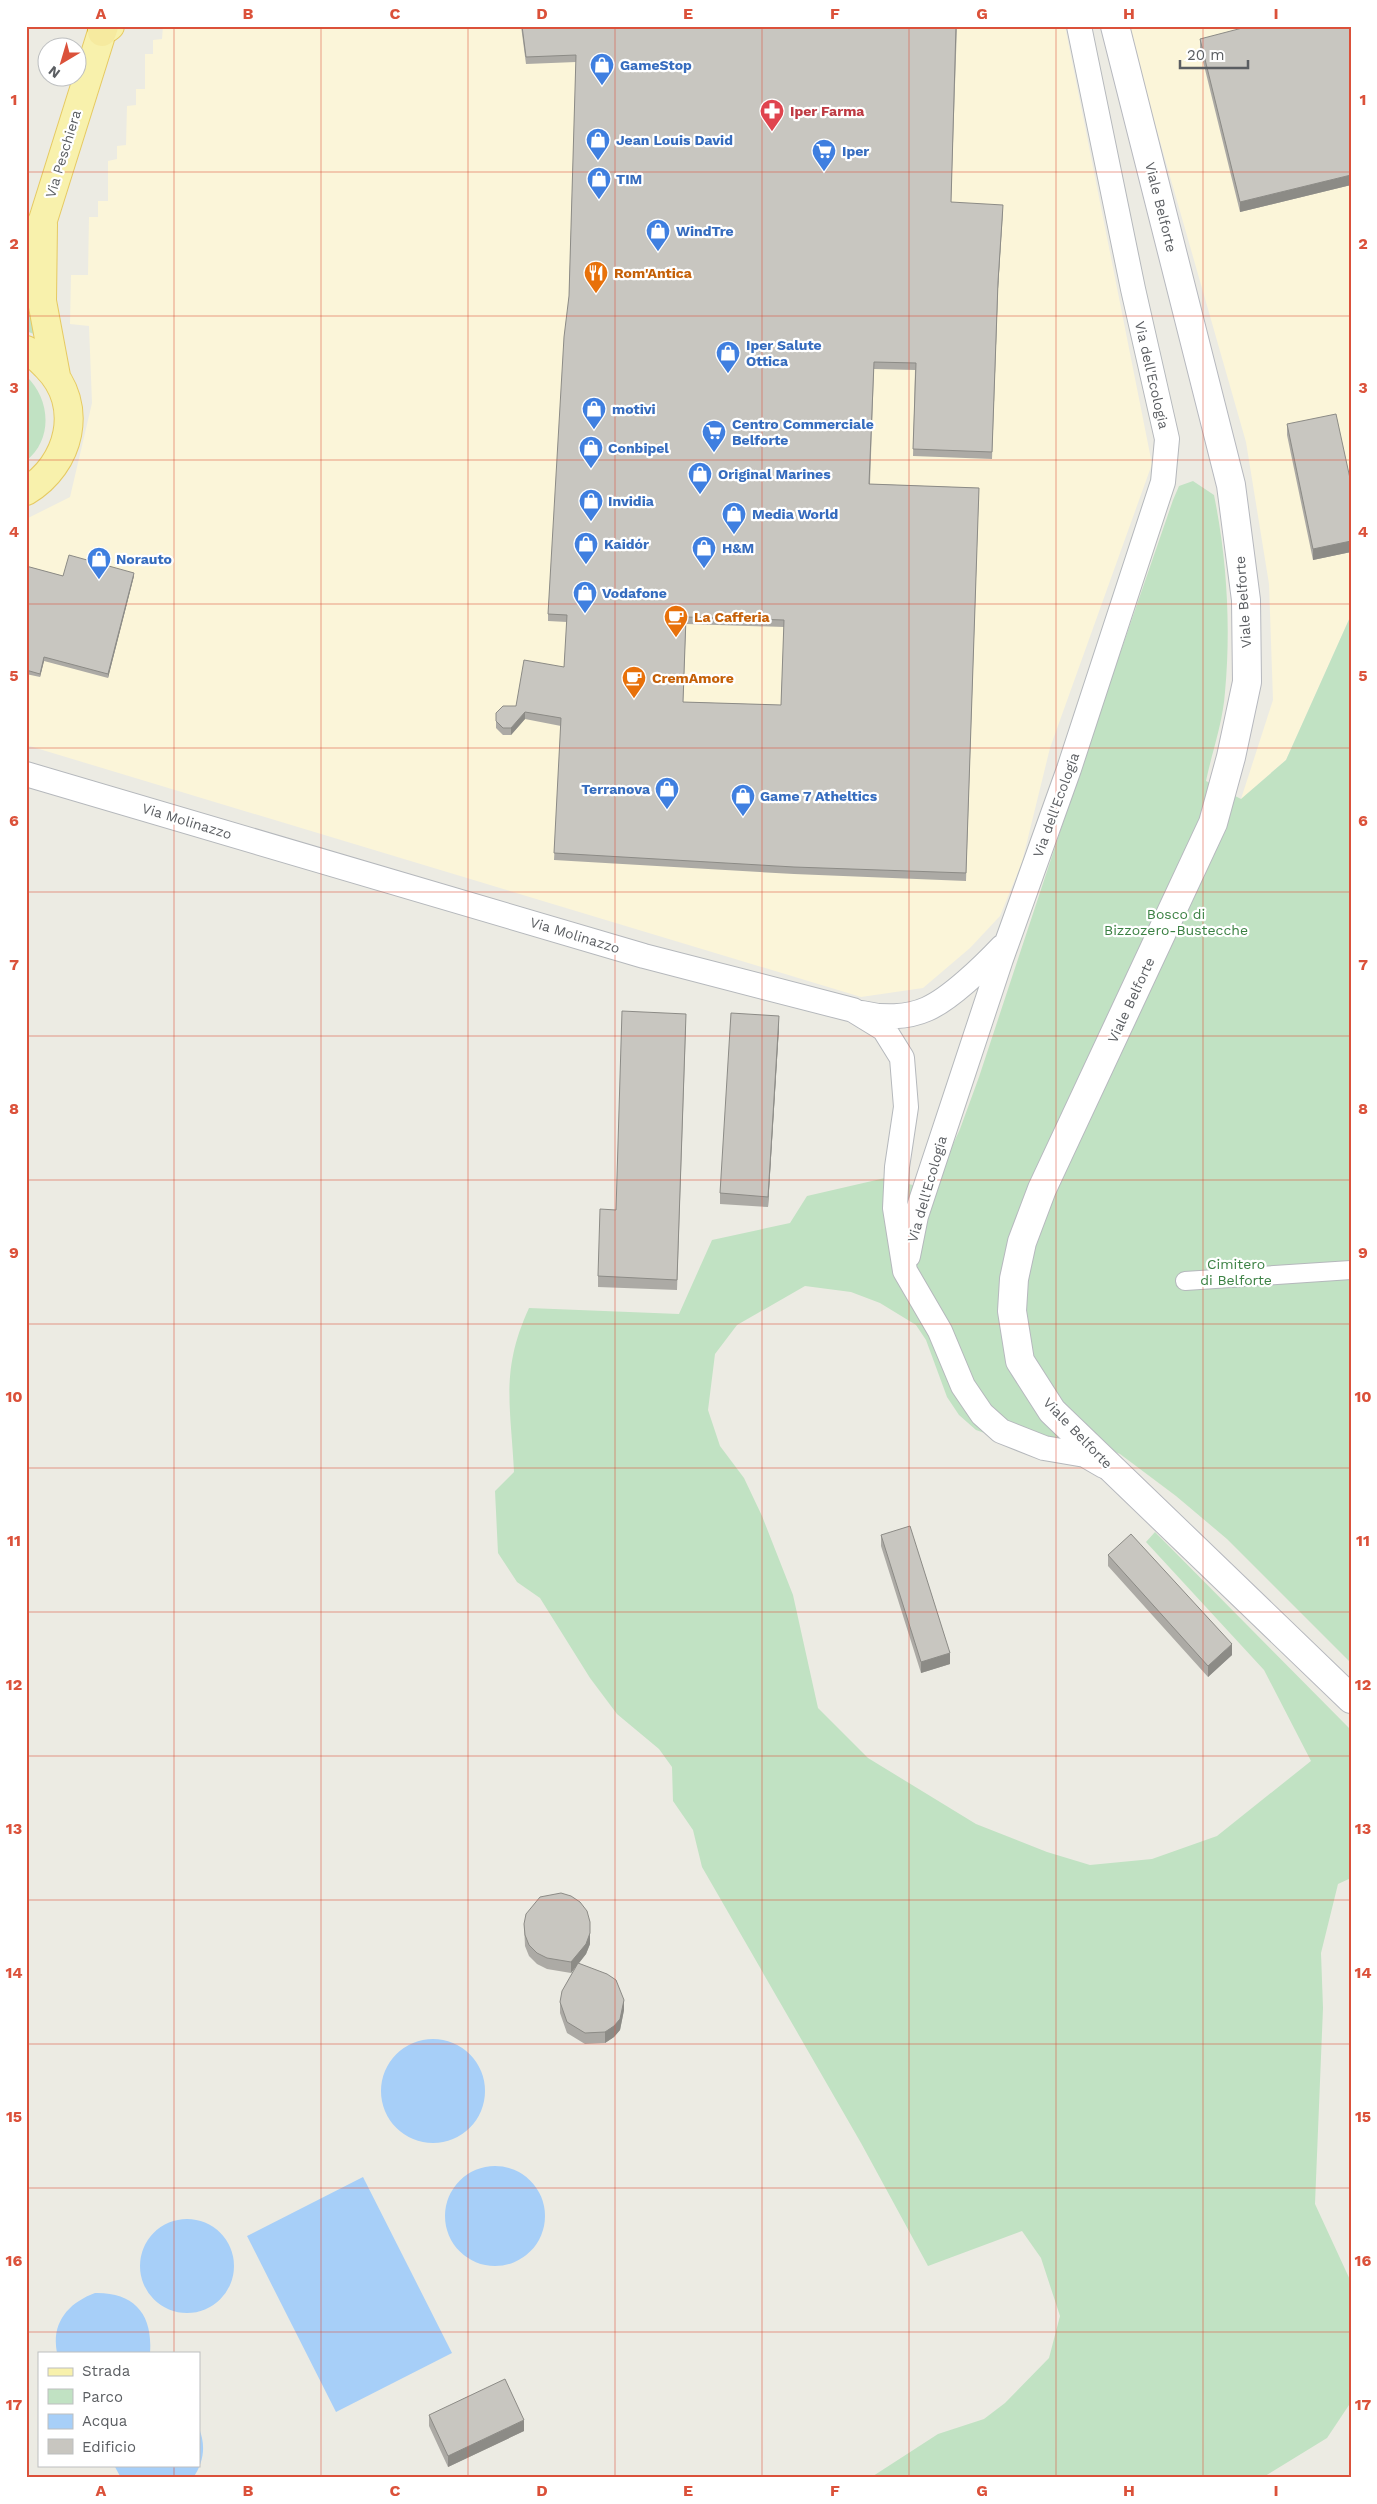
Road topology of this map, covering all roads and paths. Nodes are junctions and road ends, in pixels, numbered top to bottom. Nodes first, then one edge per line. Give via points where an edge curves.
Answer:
1 (1080, 26) edge
2 (1115, 26) edge
3 (104, 28) edge
4 (43, 220) junction
5 (26, 252) edge
6 (26, 350) edge
7 (56, 376) junction
8 (26, 491) edge
9 (26, 774) edge
10 (1006, 942) junction
11 (853, 1010) junction
12 (1351, 1270) edge
13 (905, 1271) junction
14 (1184, 1280) dead end
15 (1119, 1475) junction
16 (1351, 1699) edge

1 - 10 street, Via dell'Ecologia via 1167,439 1163,482 1069,769
2 - 15 main road, Viale Belforte via 1231,485 1246,600 1247,682 1213,823 1042,1188 1022,1242 1014,1279 1012,1311 1020,1361 1052,1411
3 - 4 main road, Via Peschiera
4 - 5 main road, Via Peschiera
4 - 7 main road, Via Peschiera via 42,301
6 - 7 main road, Via Peschiera
7 - 8 main road, Via Peschiera via 67,403 68,432 59,460 40,482
9 - 11 street, Via Molinazzo via 644,956
10 - 11 street via 981,968 927,1009 898,1016 872,1016
10 - 13 street, Via dell'Ecologia via 916,1216
11 - 13 street, Via Molinazzo via 884,1029 902,1058 906,1107 894,1208
12 - 14 street
13 - 15 street via 940,1331 963,1386 982,1414 1001,1431 1044,1448 1085,1455
15 - 16 main road, Viale Belforte

